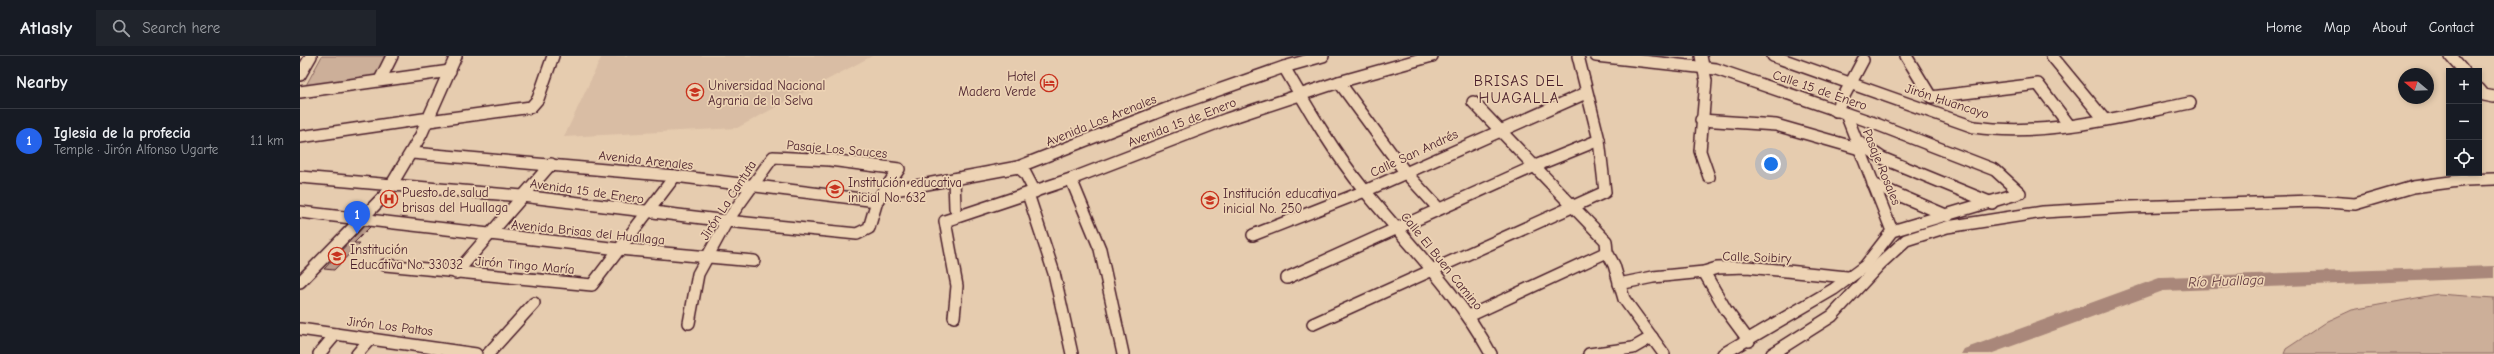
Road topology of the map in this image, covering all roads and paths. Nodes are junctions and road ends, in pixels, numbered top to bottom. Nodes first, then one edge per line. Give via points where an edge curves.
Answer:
1 (311, 56) edge
2 (392, 56) edge
3 (456, 56) edge
4 (553, 56) edge
5 (1324, 56) edge
6 (1432, 56) edge
7 (1578, 56) edge
8 (1596, 56) edge
9 (1772, 56) edge
10 (1906, 56) edge
11 (2052, 56) edge
12 (2451, 56) edge
13 (1863, 60) dead end
14 (1702, 61) edge
15 (1284, 67) junction
16 (2461, 68) edge
17 (450, 71) junction
18 (300, 75) edge
19 (380, 80) junction
20 (1339, 82) junction
21 (1852, 83) junction
22 (300, 92) edge
23 (1586, 93) junction
24 (2482, 93) edge
25 (1300, 94) junction
26 (2494, 97) edge
27 (1474, 102) dead end
28 (2190, 104) dead end
29 (1841, 112) junction
30 (2104, 118) junction
31 (429, 120) junction
32 (1701, 120) junction
33 (2069, 125) junction
34 (1499, 130) junction
35 (300, 137) edge
36 (1599, 140) junction
37 (1858, 145) junction
38 (412, 153) junction
39 (773, 157) joint
40 (551, 164) junction
41 (1535, 166) junction
42 (1018, 167) junction
43 (1405, 172) junction
44 (675, 176) junction
45 (300, 177) edge
46 (1709, 177) dead end
47 (954, 179) junction
48 (1071, 179) junction
49 (2494, 179) edge
50 (1873, 184) junction
51 (391, 186) junction
52 (752, 186) junction
53 (1365, 191) junction
54 (884, 192) junction
55 (1032, 193) junction
56 (522, 196) junction
57 (877, 201) junction
58 (1992, 203) junction
59 (1574, 206) junction
60 (955, 208) dead end
61 (1439, 209) junction
62 (300, 212) edge
63 (648, 213) junction
64 (1948, 216) junction
65 (361, 221) junction
66 (727, 222) junction
67 (1397, 228) junction
68 (1892, 231) junction
69 (488, 235) junction
70 (1253, 235) dead end
71 (619, 249) junction
72 (1607, 252) junction
73 (706, 258) junction
74 (754, 261) dead end
75 (386, 265) dead end
76 (1432, 271) junction
77 (1704, 272) junction
78 (456, 273) junction
79 (1847, 277) junction
80 (1287, 278) dead end
81 (300, 282) edge
82 (1619, 284) junction
83 (534, 303) dead end
84 (1469, 316) junction
85 (954, 317) dead end
86 (689, 324) dead end
87 (1313, 324) dead end
88 (300, 329) edge
89 (336, 334) junction
90 (1652, 337) junction
91 (371, 338) junction
92 (1749, 340) junction
93 (460, 352) edge
94 (319, 354) edge
95 (357, 354) edge
96 (476, 354) edge
97 (488, 354) edge
98 (1072, 354) edge
99 (1123, 354) edge
100 (1491, 354) edge
101 (1589, 354) edge
102 (1664, 354) edge
103 (1723, 354) edge
104 (1772, 354) edge

1 - 18 street
2 - 19 street
3 - 17 street
4 - 31 street via 535,104 531,107
5 - 15 street, Avenida Los Arenales
6 - 20 street, Avenida 15 de Enero
7 - 23 street
8 - 14 street, Calle 15 de Enero
9 - 21 street, Jirón Huancayo
10 - 33 street via 1931,97 2038,84
11 - 30 street
12 - 16 street
13 - 21 street
14 - 29 street, Calle 15 de Enero
14 - 32 street via 1706,81
15 - 25 street, Calle El Buen Camino
15 - 42 street, Avenida Los Arenales via 1176,105
17 - 19 street
17 - 31 street
19 - 22 street
20 - 25 street, Avenida 15 de Enero
20 - 43 street
21 - 29 street
21 - 33 street, Jirón Huancayo via 1974,127 1990,130 2058,128
23 - 34 street, Calle San Andrés
23 - 36 street
24 - 26 street
25 - 48 street, Avenida 15 de Enero via 1226,119
25 - 53 street, Calle El Buen Camino via 1318,125
27 - 34 street
28 - 30 street, Jirón Huancayo
29 - 37 street, Pasaje Rosales
29 - 58 street, Calle 15 de Enero via 1995,170 2020,193
30 - 33 street, Jirón Huancayo
31 - 35 street
31 - 38 street
32 - 37 street via 1776,124
32 - 46 street via 1700,151
34 - 41 street
34 - 43 street, Calle San Andrés
36 - 41 street
36 - 59 street via 1605,192
37 - 50 street, Pasaje Rosales
37 - 58 street via 1882,158
38 - 40 street, Avenida Arenales
38 - 51 street
39 - 52 street, Jirón La Cantuta
39 - 54 street, Pasaje Los Sauces via 830,160 899,169
40 - 44 street, Avenida Arenales
40 - 56 street
41 - 59 street
41 - 61 street
42 - 47 street, Avenida Los Arenales
42 - 55 street via 1025,173
43 - 53 street, Calle San Andrés
43 - 61 street
44 - 52 street, Avenida Arenales
44 - 63 street
45 - 51 street, Avenida 15 de Enero
47 - 54 street, Avenida Los Arenales
47 - 60 street
48 - 55 street, Avenida 15 de Enero
48 - 99 street via 1100,249
49 - 104 street via 2413,187 2355,204 2315,201 2130,207 2043,212 1947,227 1906,240 1832,316
50 - 64 street
50 - 68 street, Pasaje Rosales
51 - 56 street, Avenida 15 de Enero
51 - 65 street
52 - 57 street, Avenida Arenales
52 - 66 street, Jirón La Cantuta
53 - 67 street, Calle El Buen Camino
53 - 70 street, Calle San Andrés
54 - 57 street
55 - 85 street, Avenida 15 de Enero via 945,221 957,286
55 - 98 street via 1066,314
56 - 63 street, Avenida 15 de Enero
56 - 69 street
57 - 66 street, Avenida 15 de Enero via 869,228 857,234
58 - 64 street
59 - 72 street via 1606,241
59 - 76 street
61 - 67 street
62 - 65 street, Avenida Brisas del Huallaga
63 - 66 street, Avenida 15 de Enero
63 - 71 street
64 - 68 street
65 - 69 street, Avenida Brisas del Huallaga
65 - 81 street
66 - 73 street, Jirón La Cantuta
67 - 76 street, Calle El Buen Camino
67 - 80 street
68 - 79 street via 1865,266
69 - 71 street, Avenida Brisas del Huallaga
69 - 78 street
71 - 73 street, Avenida Brisas del Huallaga
71 - 78 street, Jirón Tingo María via 592,285
72 - 82 street
72 - 84 street
73 - 74 street, Avenida Brisas del Huallaga
73 - 86 street, Jirón La Cantuta via 697,278
75 - 78 street, Jirón Tingo María
76 - 84 street, Calle El Buen Camino
76 - 87 street
77 - 79 street, Calle Soibiry via 1717,268 1747,267
77 - 82 street, Calle Soibiry via 1653,277
77 - 92 street via 1726,310
79 - 92 street via 1834,288
82 - 90 street via 1624,299
83 - 97 street
84 - 100 street, Calle El Buen Camino
88 - 89 street, Jirón Los Paltos
89 - 91 street, Jirón Los Paltos
89 - 94 street
90 - 101 street via 1633,348
90 - 102 street
91 - 93 street, Jirón Los Paltos
91 - 95 street
92 - 103 street
93 - 96 street, Jirón Los Paltos

